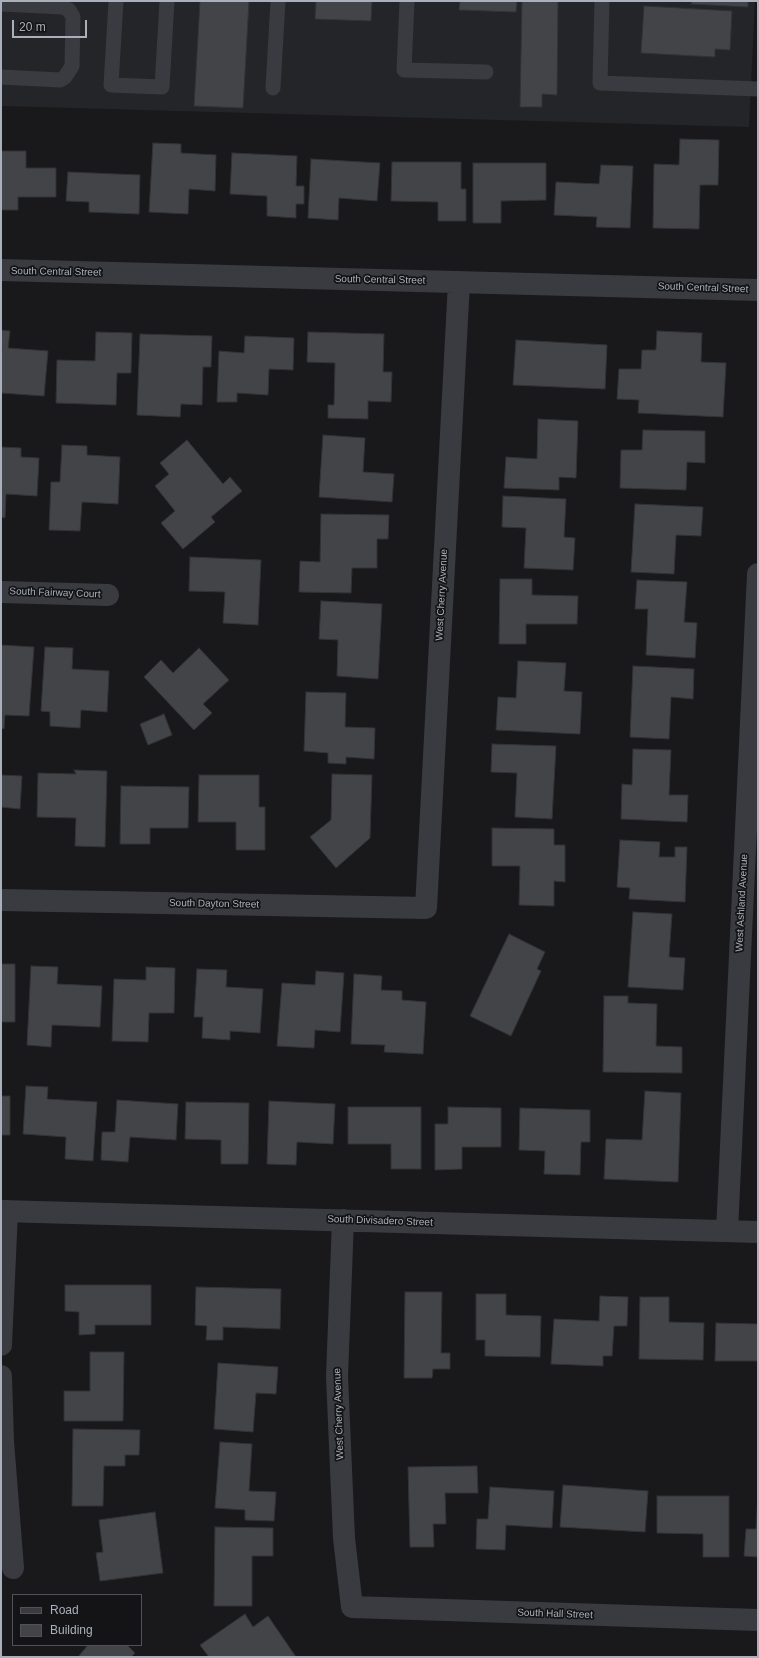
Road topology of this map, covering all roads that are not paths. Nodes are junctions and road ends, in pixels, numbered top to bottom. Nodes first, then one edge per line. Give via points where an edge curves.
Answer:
1 (116, 1) edge
2 (167, 1) edge
3 (278, 1) edge
4 (408, 1) edge
5 (602, 1) edge
6 (1, 4) edge
7 (486, 72) dead end
8 (1, 77) edge
9 (273, 88) dead end
10 (758, 89) edge
11 (1, 270) edge
12 (459, 282) junction
13 (758, 290) edge
14 (758, 574) edge
15 (1, 592) edge
16 (108, 595) dead end
17 (1, 900) edge
18 (426, 908) joint
19 (4, 1211) edge
20 (343, 1220) junction
21 (727, 1231) junction
22 (758, 1232) edge
23 (1, 1345) edge
24 (1, 1376) edge
25 (13, 1568) dead end
26 (352, 1608) joint
27 (758, 1620) edge

1 - 2 lane via 111,84 162,87
3 - 9 lane
4 - 7 lane via 404,70
5 - 10 lane via 600,83
6 - 8 lane via 63,7 69,10 73,17 72,66 65,77 60,80
11 - 12 street, South Central Street
12 - 13 street, South Central Street
12 - 18 street, West Cherry Avenue
14 - 21 street, West Ashland Avenue
15 - 16 street, South Fairway Court
17 - 18 street, South Dayton Street
19 - 20 street, South Divisadero Street
19 - 23 street
20 - 21 street, South Divisadero Street
20 - 26 street, West Cherry Avenue via 337,1376 344,1538
21 - 22 street, South Divisadero Street
24 - 25 street via 3,1442
26 - 27 street, South Hall Street

